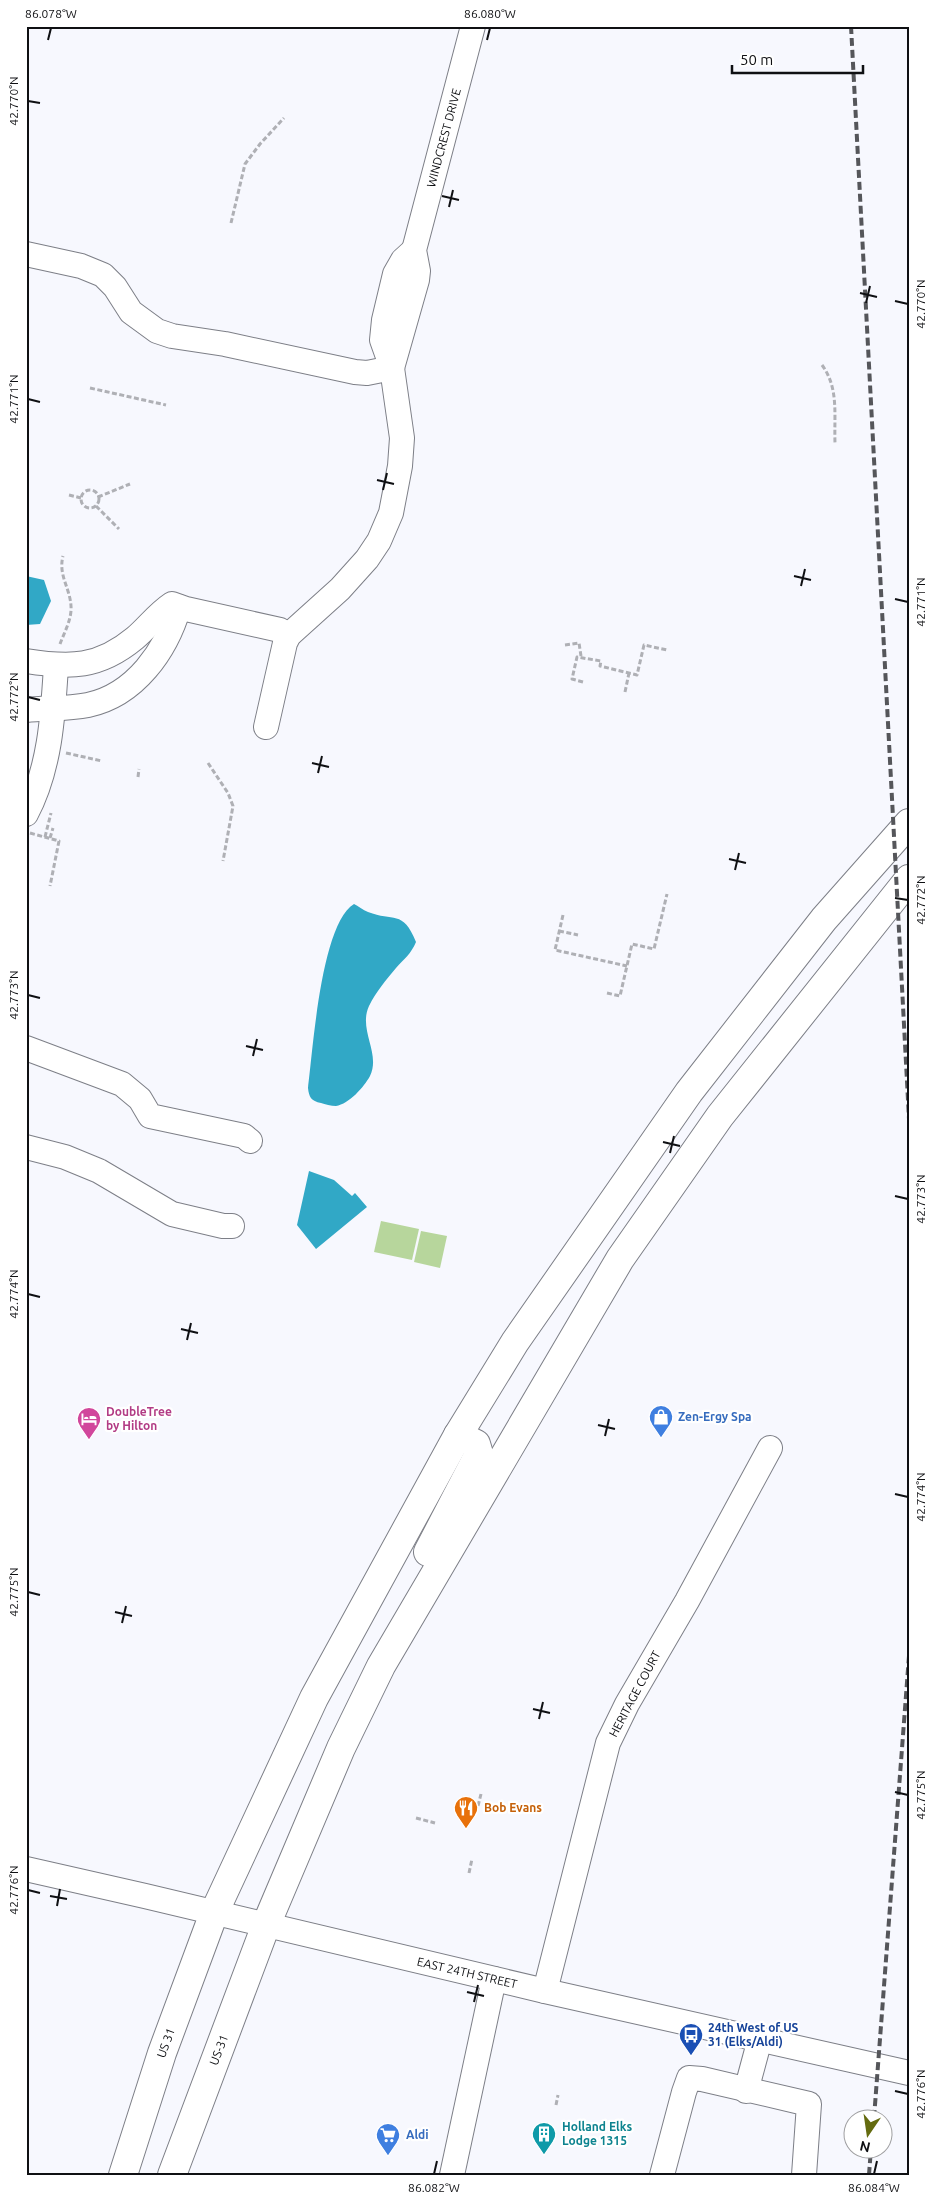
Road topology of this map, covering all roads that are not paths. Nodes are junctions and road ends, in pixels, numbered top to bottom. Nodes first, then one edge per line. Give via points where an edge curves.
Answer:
1 (474, 26) edge
2 (26, 254) edge
3 (392, 368) junction
4 (175, 606) junction
5 (289, 635) junction
6 (56, 657) junction
7 (26, 661) edge
8 (53, 708) junction
9 (26, 710) edge
10 (266, 727) dead end
11 (27, 823) edge
12 (909, 823) edge
13 (909, 879) edge
14 (26, 1048) edge
15 (250, 1141) dead end
16 (26, 1147) edge
17 (232, 1226) dead end
18 (458, 1436) junction
19 (770, 1448) dead end
20 (381, 1666) junction
21 (26, 1870) edge
22 (214, 1912) junction
23 (266, 1925) junction
24 (494, 1979) junction
25 (545, 1991) junction
26 (760, 2039) junction
27 (909, 2073) edge
28 (746, 2091) junction
29 (123, 2175) edge
30 (172, 2175) edge
31 (452, 2175) edge
32 (662, 2175) edge
33 (804, 2175) edge

1 - 3 street, WINDCREST DRIVE via 414,250 417,280
2 - 3 street via 80,266 103,275 142,322 172,336 355,372
3 - 5 street via 402,438 391,513 367,559 340,589
4 - 5 street via 280,630
4 - 6 street via 160,612 118,651 88,663
4 - 8 street via 172,626 158,654 130,685 98,702
5 - 10 street
6 - 7 street
6 - 8 street
8 - 9 street
8 - 11 street via 42,777
12 - 18 highway, US 31 via 824,919 689,1092 515,1342
13 - 20 highway, US-31 via 720,1116 620,1259
14 - 15 street via 122,1084 140,1099 150,1116 244,1136
16 - 17 street via 65,1157 100,1171 172,1214
18 - 20 highway via 476,1444 479,1454 382,1639
18 - 22 highway, US 31 via 314,1698
19 - 25 street, HERITAGE COURT via 627,1704 608,1744
20 - 23 highway, US-31 via 340,1748
21 - 22 street, EAST 24TH STREET
22 - 23 street, EAST 24TH STREET
22 - 29 highway, US 31 / US 31 via 162,2054
23 - 24 street, EAST 24TH STREET
23 - 30 highway, US-31
24 - 25 street, EAST 24TH STREET
24 - 31 street
25 - 26 street, EAST 24TH STREET
26 - 27 street, EAST 24TH STREET
26 - 28 street
28 - 32 street via 689,2078
28 - 33 street via 809,2104

